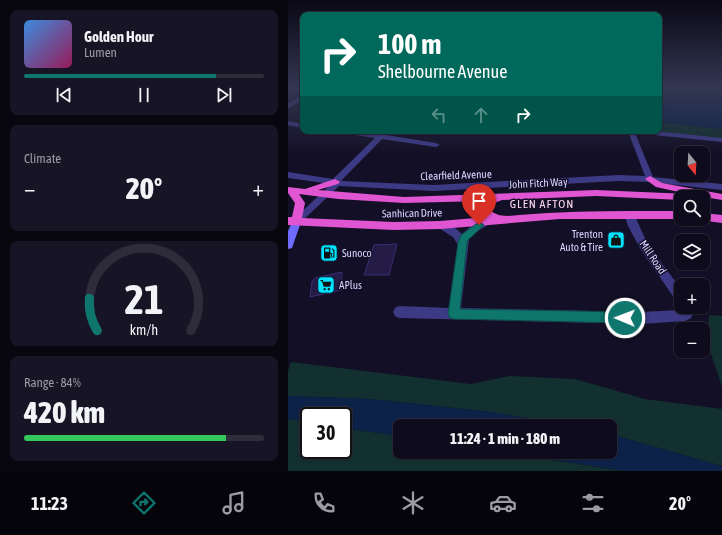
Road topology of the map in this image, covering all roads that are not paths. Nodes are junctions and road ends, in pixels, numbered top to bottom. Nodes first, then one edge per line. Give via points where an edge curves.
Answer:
1 (288, 123) edge
2 (300, 125) edge
3 (383, 134) edge
4 (632, 134) edge
5 (662, 134) edge
6 (722, 140) edge
7 (436, 145) dead end
8 (288, 175) edge
9 (650, 180) junction
10 (335, 182) junction
11 (722, 187) edge
12 (293, 191) edge
13 (324, 195) junction
14 (674, 196) edge
15 (500, 197) junction
16 (710, 198) edge
17 (722, 198) edge
18 (629, 214) junction
19 (674, 215) edge
20 (710, 218) edge
21 (722, 219) edge
22 (503, 220) junction
23 (292, 221) edge
24 (488, 221) junction
25 (440, 225) junction
26 (462, 243) junction
27 (288, 245) edge
28 (674, 288) edge
29 (399, 312) dead end
30 (674, 313) edge
31 (454, 314) junction

1 - 2 street
3 - 7 street
3 - 10 street
4 - 9 street
5 - 6 street
8 - 10 street, Clearfield Avenue
9 - 10 street, Clearfield Avenue via 592,179 434,188
9 - 11 street, Clearfield Avenue
9 - 17 highway via 659,185
10 - 12 highway via 319,188
10 - 13 street
12 - 13 highway, John Fitch Way
12 - 23 highway via 300,203
13 - 15 highway, John Fitch Way via 404,200
13 - 23 street
14 - 15 highway, John Fitch Way via 596,193
15 - 22 highway via 488,202 485,209 488,214
16 - 17 highway
18 - 19 highway, Sanhican Drive
18 - 22 highway, Sanhican Drive via 560,215
18 - 28 street, Mill Road via 645,248
20 - 21 highway
22 - 24 highway, Sanhican Drive
23 - 25 highway, Sanhican Drive
23 - 27 main road
24 - 25 highway, Sanhican Drive
24 - 26 street via 475,228
25 - 26 street via 461,238
26 - 31 street
29 - 31 street
30 - 31 street via 641,318

